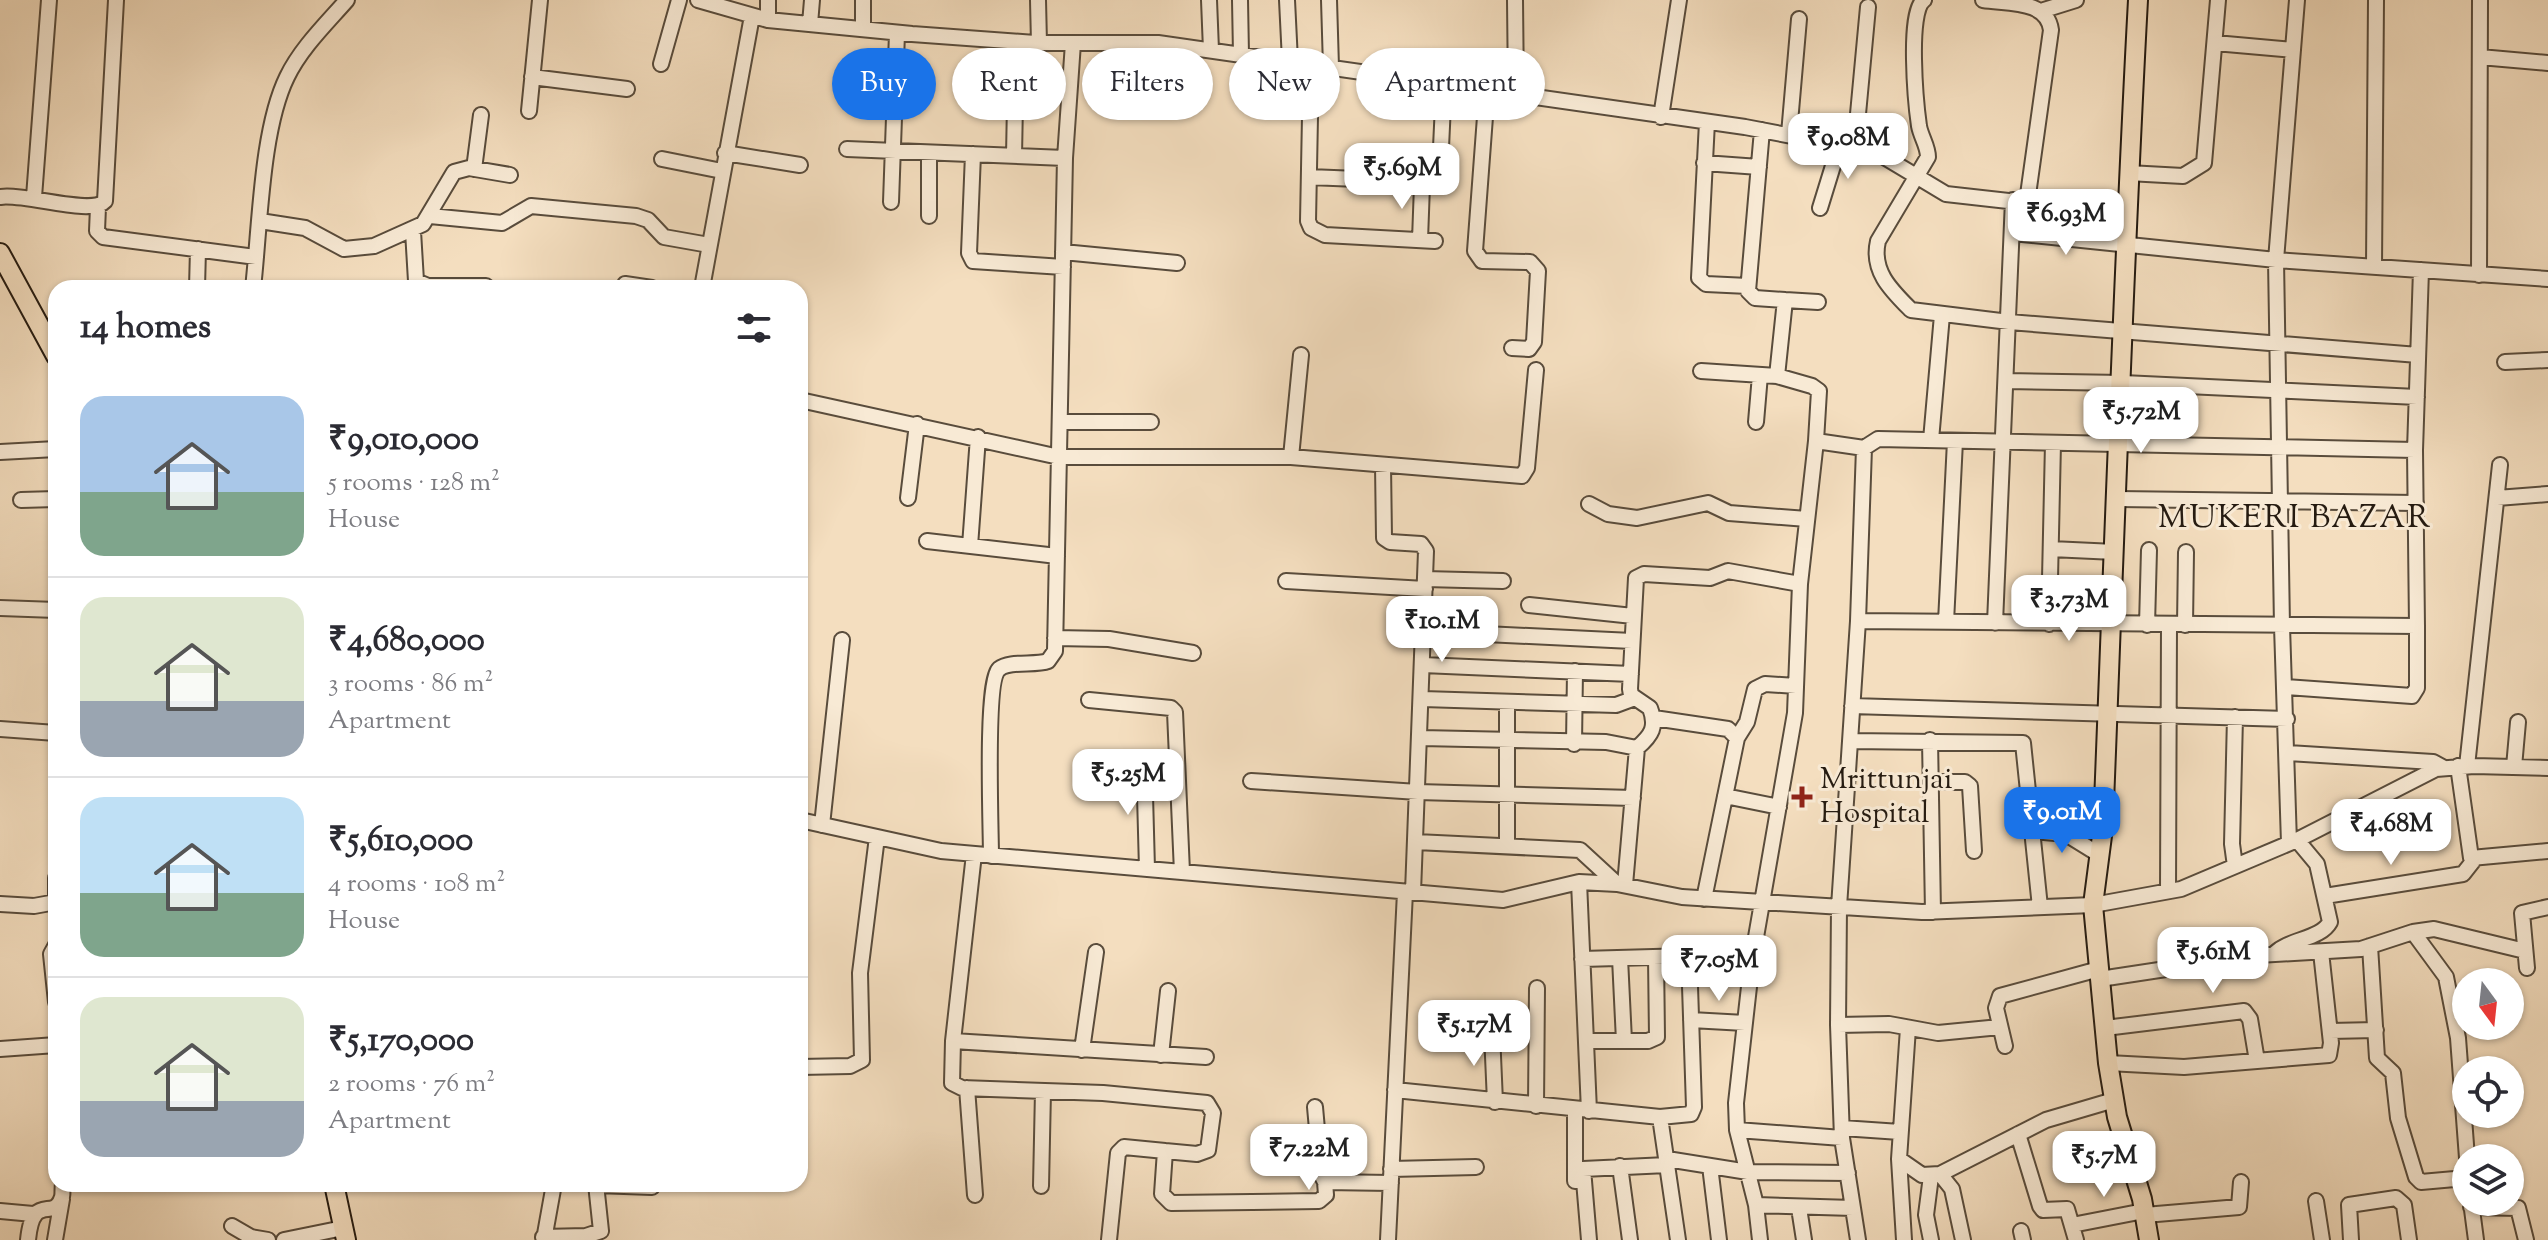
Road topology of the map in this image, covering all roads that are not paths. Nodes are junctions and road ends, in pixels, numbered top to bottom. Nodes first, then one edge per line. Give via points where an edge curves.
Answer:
1 (49, 0) edge
2 (116, 0) edge
3 (347, 0) edge
4 (540, 0) edge
5 (679, 0) edge
6 (698, 0) edge
7 (768, 0) edge
8 (812, 0) edge
9 (863, 0) edge
10 (1038, 0) edge
11 (1209, 0) edge
12 (1240, 0) edge
13 (1287, 0) edge
14 (1329, 0) edge
15 (1515, 0) edge
16 (1679, 0) edge
17 (1924, 0) edge
18 (1983, 0) edge
19 (2076, 0) edge
20 (2138, 0) edge
21 (2218, 0) edge
22 (2297, 0) edge
23 (2376, 0) edge
24 (2480, 0) edge
25 (1868, 7) dead end
26 (2044, 10) junction
27 (752, 16) junction
28 (1799, 19) dead end
29 (768, 20) junction
30 (810, 24) junction
31 (863, 29) junction
32 (897, 33) junction
33 (1039, 43) junction
34 (1073, 43) junction
35 (2215, 43) junction
36 (1196, 48) edge
37 (1211, 48) edge
38 (1241, 48) edge
39 (1289, 48) edge
40 (1330, 48) edge
41 (1518, 48) edge
42 (2293, 50) junction
43 (2480, 57) junction
44 (2548, 63) edge
45 (661, 64) dead end
46 (532, 77) junction
47 (627, 89) dead end
48 (1545, 99) edge
49 (529, 111) dead end
50 (481, 115) dead end
51 (1661, 117) junction
52 (1015, 120) edge
53 (1310, 120) edge
54 (1442, 120) edge
55 (1485, 120) edge
56 (1707, 122) junction
57 (1762, 130) junction
58 (1789, 134) junction
59 (1848, 144) junction
60 (847, 149) dead end
61 (894, 151) junction
62 (725, 153) junction
63 (929, 153) junction
64 (973, 154) junction
65 (1014, 156) junction
66 (1065, 158) junction
67 (662, 159) dead end
68 (1704, 163) junction
69 (800, 165) dead end
70 (1759, 167) junction
71 (474, 169) junction
72 (722, 171) junction
73 (2128, 173) junction
74 (510, 175) dead end
75 (1309, 177) junction
76 (1916, 177) junction
77 (1422, 185) junction
78 (0, 197) edge
79 (34, 197) junction
80 (2020, 201) junction
81 (891, 202) dead end
82 (98, 207) junction
83 (1820, 208) dead end
84 (2125, 214) junction
85 (430, 216) junction
86 (929, 216) dead end
87 (260, 221) junction
88 (413, 231) junction
89 (2012, 233) junction
90 (2123, 243) junction
91 (709, 245) junction
92 (198, 249) junction
93 (1063, 252) junction
94 (0, 253) edge
95 (256, 257) junction
96 (2276, 260) junction
97 (1177, 263) dead end
98 (1063, 267) junction
99 (2374, 267) junction
100 (2421, 270) junction
101 (2479, 275) junction
102 (2548, 279) edge
103 (197, 280) edge
104 (254, 280) edge
105 (416, 280) edge
106 (703, 280) edge
107 (1748, 286) junction
108 (1785, 300) junction
109 (1818, 302) dead end
110 (1942, 315) junction
111 (2009, 322) junction
112 (2125, 332) junction
113 (48, 341) edge
114 (2276, 344) junction
115 (1512, 348) dead end
116 (1301, 355) dead end
117 (2418, 355) junction
118 (2548, 360) edge
119 (2505, 362) dead end
120 (1536, 370) dead end
121 (1701, 371) dead end
122 (1760, 375) junction
123 (1777, 376) junction
124 (2006, 381) junction
125 (2123, 383) junction
126 (2277, 390) junction
127 (2417, 397) junction
128 (808, 402) edge
129 (1060, 422) junction
130 (1151, 422) dead end
131 (1756, 422) dead end
132 (917, 424) junction
133 (978, 437) junction
134 (1931, 440) junction
135 (1816, 441) junction
136 (1955, 441) junction
137 (2003, 442) junction
138 (2053, 443) junction
139 (2121, 445) junction
140 (2278, 447) junction
141 (1864, 448) junction
142 (48, 449) edge
143 (2415, 450) junction
144 (0, 452) edge
145 (1059, 457) junction
146 (1291, 457) junction
147 (1383, 465) junction
148 (2500, 465) dead end
149 (2548, 494) edge
150 (908, 498) dead end
151 (2497, 498) junction
152 (48, 499) edge
153 (2118, 499) junction
154 (21, 500) dead end
155 (2279, 502) junction
156 (2416, 503) junction
157 (1589, 504) dead end
158 (1807, 519) junction
159 (927, 541) dead end
160 (970, 546) junction
161 (2051, 549) junction
162 (2149, 550) dead end
163 (2115, 552) junction
164 (2186, 552) dead end
165 (1057, 556) junction
166 (1286, 581) dead end
167 (1503, 581) dead end
168 (1425, 584) junction
169 (1800, 584) junction
170 (1529, 605) dead end
171 (0, 608) edge
172 (48, 610) edge
173 (1633, 616) junction
174 (1858, 621) junction
175 (1946, 622) junction
176 (1995, 623) junction
177 (2049, 624) junction
178 (2111, 624) junction
179 (2147, 625) junction
180 (2169, 625) junction
181 (2185, 625) junction
182 (2282, 626) junction
183 (2417, 626) junction
184 (1424, 631) junction
185 (1055, 638) junction
186 (842, 640) dead end
187 (1632, 641) junction
188 (1193, 653) dead end
189 (1423, 665) junction
190 (1575, 671) junction
191 (1631, 674) junction
192 (1796, 686) junction
193 (2285, 687) junction
194 (1635, 698) junction
195 (1423, 699) junction
196 (1089, 700) dead end
197 (1507, 702) junction
198 (1574, 704) junction
199 (1852, 706) junction
200 (2108, 714) junction
201 (2169, 715) junction
202 (2235, 717) junction
203 (1654, 718) junction
204 (2287, 719) junction
205 (2518, 722) dead end
206 (0, 729) edge
207 (48, 732) edge
208 (1421, 738) junction
209 (1737, 738) junction
210 (1930, 740) junction
211 (1507, 741) junction
212 (1850, 741) junction
213 (1574, 744) junction
214 (1637, 748) junction
215 (2288, 753) junction
216 (2457, 767) junction
217 (2514, 767) junction
218 (2548, 768) edge
219 (1251, 781) dead end
220 (1931, 782) junction
221 (1086, 786) dead end
222 (1418, 792) junction
223 (1507, 794) junction
224 (1725, 796) junction
225 (1633, 798) junction
226 (1779, 807) junction
227 (808, 823) edge
228 (822, 825) junction
229 (2032, 831) junction
230 (877, 837) junction
231 (2293, 841) junction
232 (1416, 842) junction
233 (1507, 846) junction
234 (1974, 851) dead end
235 (2548, 851) edge
236 (974, 854) junction
237 (2100, 855) junction
238 (991, 856) junction
239 (2474, 860) junction
240 (2235, 866) junction
241 (1147, 869) junction
242 (1182, 872) junction
243 (1579, 882) junction
244 (1621, 884) junction
245 (2168, 891) junction
246 (1409, 892) junction
247 (2325, 896) junction
248 (1704, 899) junction
249 (1763, 902) junction
250 (48, 903) edge
251 (0, 904) edge
252 (2093, 905) junction
253 (1839, 907) junction
254 (2040, 907) junction
255 (2548, 907) edge
256 (1933, 912) junction
257 (2413, 932) junction
258 (2370, 946) junction
259 (2525, 951) junction
260 (1096, 952) dead end
261 (2321, 952) junction
262 (2275, 953) junction
263 (1689, 956) junction
264 (1656, 957) junction
265 (1620, 958) junction
266 (1582, 959) junction
267 (1752, 960) junction
268 (2527, 968) dead end
269 (2100, 974) junction
270 (1537, 988) dead end
271 (1168, 991) dead end
272 (1691, 1020) junction
273 (1745, 1023) junction
274 (1838, 1025) junction
275 (2000, 1027) junction
276 (1908, 1028) junction
277 (2105, 1028) junction
278 (2376, 1030) junction
279 (2330, 1031) junction
280 (1492, 1033) dead end
281 (953, 1041) junction
282 (1586, 1041) junction
283 (1624, 1041) junction
284 (48, 1046) edge
285 (2005, 1046) dead end
286 (0, 1049) edge
287 (1082, 1050) junction
288 (1161, 1055) junction
289 (1206, 1057) dead end
290 (2257, 1061) junction
291 (2108, 1063) junction
292 (808, 1067) edge
293 (967, 1088) junction
294 (1395, 1090) junction
295 (1043, 1091) junction
296 (2114, 1100) junction
297 (1495, 1102) junction
298 (1536, 1106) junction
299 (1315, 1107) dead end
300 (1582, 1110) junction
301 (1660, 1117) junction
302 (1737, 1130) junction
303 (1900, 1132) junction
304 (1842, 1133) junction
305 (2018, 1134) junction
306 (2466, 1144) edge
307 (1165, 1151) junction
308 (1899, 1159) junction
309 (1667, 1162) junction
310 (1620, 1166) junction
311 (1710, 1166) junction
312 (1476, 1167) dead end
313 (1579, 1169) junction
314 (1748, 1172) junction
315 (1848, 1173) junction
316 (1936, 1175) junction
317 (1391, 1176) junction
318 (2452, 1179) edge
319 (1325, 1182) junction
320 (2241, 1182) dead end
321 (1041, 1186) dead end
322 (61, 1192) edge
323 (61, 1192) edge
324 (336, 1192) edge
325 (552, 1192) edge
326 (597, 1192) edge
327 (1575, 1194) dead end
328 (975, 1195) dead end
329 (2316, 1201) dead end
330 (1756, 1205) junction
331 (1799, 1208) junction
332 (1853, 1208) junction
333 (0, 1211) edge
334 (2144, 1213) junction
335 (33, 1214) junction
336 (2473, 1216) edge
337 (2520, 1216) edge
338 (2072, 1225) junction
339 (232, 1226) dead end
340 (345, 1234) edge
341 (603, 1236) edge
342 (28, 1240) edge
343 (55, 1240) edge
344 (268, 1240) edge
345 (284, 1240) edge
346 (1109, 1240) edge
347 (1388, 1240) edge
348 (1589, 1240) edge
349 (1630, 1240) edge
350 (1678, 1240) edge
351 (1719, 1240) edge
352 (1760, 1240) edge
353 (1804, 1240) edge
354 (1858, 1240) edge
355 (1904, 1240) edge
356 (1931, 1240) edge
357 (1963, 1240) edge
358 (2076, 1240) edge
359 (2149, 1240) edge
360 (2322, 1240) edge
361 (2351, 1240) edge
362 (2409, 1240) edge
363 (2476, 1240) edge
364 (2526, 1240) edge

1 - 79 street
2 - 82 street via 108,192
3 - 87 street via 296,60 280,93
4 - 46 street
5 - 45 street
6 - 27 street
7 - 29 street
8 - 30 street
9 - 31 street
10 - 33 street
11 - 37 street
12 - 38 street
13 - 39 street
14 - 40 street
15 - 41 street
16 - 51 street
17 - 76 street via 1917,11 1915,64 1920,130 1928,152
18 - 26 street
19 - 26 street
20 - 73 main road
21 - 35 street
22 - 42 street
23 - 99 street
24 - 43 street
25 - 59 street
26 - 80 street via 2051,30
27 - 29 street
27 - 62 street
28 - 58 street
29 - 30 street
30 - 31 street
31 - 32 street
32 - 33 street
32 - 61 street
33 - 34 street
34 - 36 street
34 - 66 street
35 - 42 street
35 - 73 street via 2204,163 2183,176
42 - 96 street
43 - 44 street
43 - 101 street
46 - 47 street
46 - 49 street
48 - 51 street
50 - 71 street
51 - 56 street
52 - 65 street
53 - 75 street
54 - 77 street via 1438,177
55 - 115 street via 1475,251 1482,261 1530,262 1538,271 1534,342 1529,349
56 - 57 street
56 - 68 street
57 - 58 street
57 - 70 street
58 - 59 street
59 - 76 street via 1876,152
59 - 83 street
60 - 61 street
61 - 63 street
61 - 81 street
62 - 69 street
62 - 72 street
63 - 64 street
63 - 86 street
64 - 65 street
64 - 98 street via 973,261
65 - 66 street
66 - 93 street
67 - 72 street
68 - 70 street
68 - 107 street via 1699,278 1706,284
70 - 107 street
71 - 74 street
71 - 85 street via 454,172
72 - 91 street
73 - 84 main road
75 - 77 street
75 - 77 street via 1308,221 1317,234 1428,240
76 - 80 street via 1946,194
76 - 110 street via 1878,241 1875,262 1911,310
78 - 79 street
79 - 82 street
80 - 84 street
80 - 89 street
82 - 92 street via 97,231 103,237
84 - 90 main road
85 - 88 street
85 - 91 street via 502,223 531,206 636,216 664,237
87 - 88 street via 305,228 344,249 374,246
87 - 95 street
88 - 105 street
89 - 90 street
89 - 111 street
90 - 96 street
90 - 112 main road
91 - 106 street
92 - 95 street
92 - 103 street
93 - 97 street
93 - 98 street
94 - 113 main road
95 - 104 street
96 - 99 street
96 - 114 street
98 - 129 street
99 - 100 street
100 - 101 street
100 - 117 street
101 - 102 street
107 - 108 street via 1755,298
108 - 109 street
108 - 123 street
110 - 111 street
110 - 134 street
111 - 112 street
111 - 124 street
112 - 114 street
112 - 125 main road
114 - 117 street
114 - 126 street
116 - 146 street
117 - 127 street
118 - 119 street
120 - 147 street via 1522,476
121 - 122 street
122 - 123 street
122 - 131 street
123 - 135 street via 1819,391
124 - 125 street
124 - 137 street
125 - 126 street
125 - 139 main road
126 - 127 street
126 - 140 street
127 - 143 street
128 - 132 street
129 - 130 street
129 - 145 street
132 - 133 street
132 - 150 street
133 - 145 street
133 - 160 street
134 - 136 street
134 - 141 street via 1878,439
135 - 141 street
135 - 158 street
136 - 137 street
136 - 175 street
137 - 138 street
137 - 176 street
138 - 139 street
138 - 161 street
139 - 140 street
139 - 153 main road
140 - 143 street
140 - 155 street
141 - 174 street
142 - 144 street
143 - 156 street
145 - 146 street
145 - 165 street
146 - 147 street
147 - 168 street via 1384,538 1425,547
148 - 151 street
149 - 151 street
151 - 216 street
152 - 154 street
153 - 155 street
153 - 163 main road
155 - 156 street
155 - 182 street
156 - 183 street
157 - 158 street via 1608,514 1637,518 1708,503 1729,513
158 - 169 street
159 - 160 street
160 - 165 street
161 - 163 street
161 - 177 street
162 - 179 street
163 - 178 main road
164 - 181 street
165 - 185 street
166 - 168 street
167 - 168 street
168 - 184 street
169 - 173 street via 1728,571 1710,578 1644,574 1635,583
169 - 192 street
170 - 173 street
171 - 172 street
173 - 187 street
174 - 175 street
174 - 199 street
175 - 176 street
176 - 177 street
177 - 178 street
178 - 179 street
178 - 200 main road
179 - 180 street
180 - 181 street
180 - 201 street
181 - 182 street
182 - 183 street
182 - 193 street
183 - 193 street via 2417,688 2412,696
184 - 187 street
184 - 189 street
185 - 188 street via 1109,639
185 - 238 street via 1048,661 1004,666 995,676
186 - 228 street
187 - 191 street
189 - 190 street
189 - 195 street
190 - 191 street
190 - 198 street
191 - 194 street
192 - 209 street via 1765,684 1755,689
192 - 226 street
193 - 204 street
194 - 198 street via 1616,705
194 - 203 street via 1645,702
195 - 197 street
195 - 208 street
196 - 242 street via 1175,712
197 - 198 street
197 - 211 street
198 - 213 street
199 - 200 street
199 - 212 street
200 - 201 street
200 - 237 main road
201 - 202 street
201 - 245 street
202 - 204 street
202 - 240 street
203 - 209 street via 1728,729
203 - 214 street via 1652,733
204 - 215 street
205 - 217 street
206 - 207 street
208 - 211 street
208 - 222 street
209 - 224 street
210 - 212 street
210 - 220 street
210 - 229 street via 2023,743
211 - 213 street
211 - 223 street
212 - 253 street
213 - 214 street via 1606,742
214 - 225 street
215 - 216 street
215 - 231 street
216 - 217 street
216 - 231 street
216 - 239 street via 2468,854
217 - 218 street
219 - 222 street
220 - 234 street via 1970,786
220 - 256 street
221 - 241 street via 1136,789 1145,795
222 - 223 street
222 - 232 street
223 - 225 street
223 - 233 street
224 - 226 street
224 - 248 street
225 - 244 street
226 - 249 street
227 - 228 street
228 - 230 street
229 - 237 street via 2066,834
229 - 254 street
230 - 236 street
230 - 292 street via 860,973 862,1060 850,1066
231 - 240 street
231 - 247 street via 2314,857
232 - 233 street
232 - 246 street
233 - 244 street via 1580,850
235 - 239 street
236 - 238 street
236 - 281 street
237 - 252 main road
238 - 241 street
239 - 247 street via 2463,874
240 - 245 street
241 - 242 street
242 - 246 street
243 - 244 street
243 - 246 street via 1503,900
243 - 266 street
244 - 248 street
245 - 252 street
246 - 294 street
247 - 262 street via 2327,927
248 - 249 street
249 - 253 street
249 - 267 street
250 - 251 street
252 - 254 street
252 - 269 main road
253 - 256 street
253 - 274 street
254 - 256 street
255 - 259 street via 2522,913
257 - 258 street
257 - 259 street via 2434,929
257 - 306 street via 2446,977 2458,1038
258 - 261 street
258 - 278 street
259 - 268 street
260 - 287 street
261 - 262 street
261 - 279 street
262 - 269 street
263 - 264 street
263 - 267 street
263 - 272 street
264 - 265 street
264 - 283 street via 1657,1037
265 - 266 street
265 - 283 street
266 - 282 street
267 - 273 street
269 - 275 street via 2007,992 1997,1001
269 - 277 main road
270 - 298 street
271 - 288 street
272 - 273 street
272 - 301 street via 1693,1112
273 - 302 street
274 - 276 street
274 - 304 street
275 - 276 street via 1938,1033
275 - 285 street
276 - 303 street
277 - 290 street via 2244,1011
277 - 291 main road
278 - 279 street
278 - 318 street via 2377,1058 2392,1068 2398,1118 2418,1181
279 - 290 street via 2331,1050 2322,1058
280 - 297 street
281 - 287 street
281 - 293 street via 952,1083
282 - 283 street
282 - 300 street
284 - 286 street
287 - 288 street
288 - 289 street
290 - 291 street via 2184,1067
291 - 296 main road
293 - 295 street
293 - 328 street
294 - 297 street
294 - 317 street
295 - 307 street via 1207,1103 1213,1113 1208,1150
295 - 321 street
296 - 305 street
296 - 334 main road
297 - 298 street
298 - 300 street
299 - 319 street
300 - 301 street
300 - 313 street
301 - 309 street
302 - 304 street
302 - 314 street
303 - 304 street
303 - 308 street
304 - 315 street
305 - 316 street
305 - 338 street via 2040,1206 2067,1209
307 - 319 street via 1162,1194 1171,1203 1319,1201 1326,1195
307 - 346 street via 1128,1147 1118,1153
308 - 316 street via 1922,1175
308 - 355 street
309 - 310 street
309 - 311 street
309 - 350 street
310 - 313 street
310 - 349 street
311 - 314 street
311 - 351 street
312 - 317 street
313 - 327 street
313 - 348 street
314 - 315 street
314 - 330 street
315 - 332 street
316 - 356 street via 1926,1215
316 - 357 street via 1952,1189
317 - 319 street
317 - 347 street
320 - 334 street via 2239,1207
322 - 335 street via 55,1207
323 - 343 street
324 - 340 main road
325 - 341 street via 544,1236
326 - 341 street
329 - 360 street
330 - 331 street
330 - 352 street
331 - 332 street
331 - 353 street
332 - 354 street
333 - 335 street
334 - 338 street
334 - 359 main road
335 - 342 street
336 - 363 street
337 - 364 street
338 - 358 street
339 - 344 street
340 - 345 street
361 - 362 street via 2349,1205 2396,1198 2404,1205

